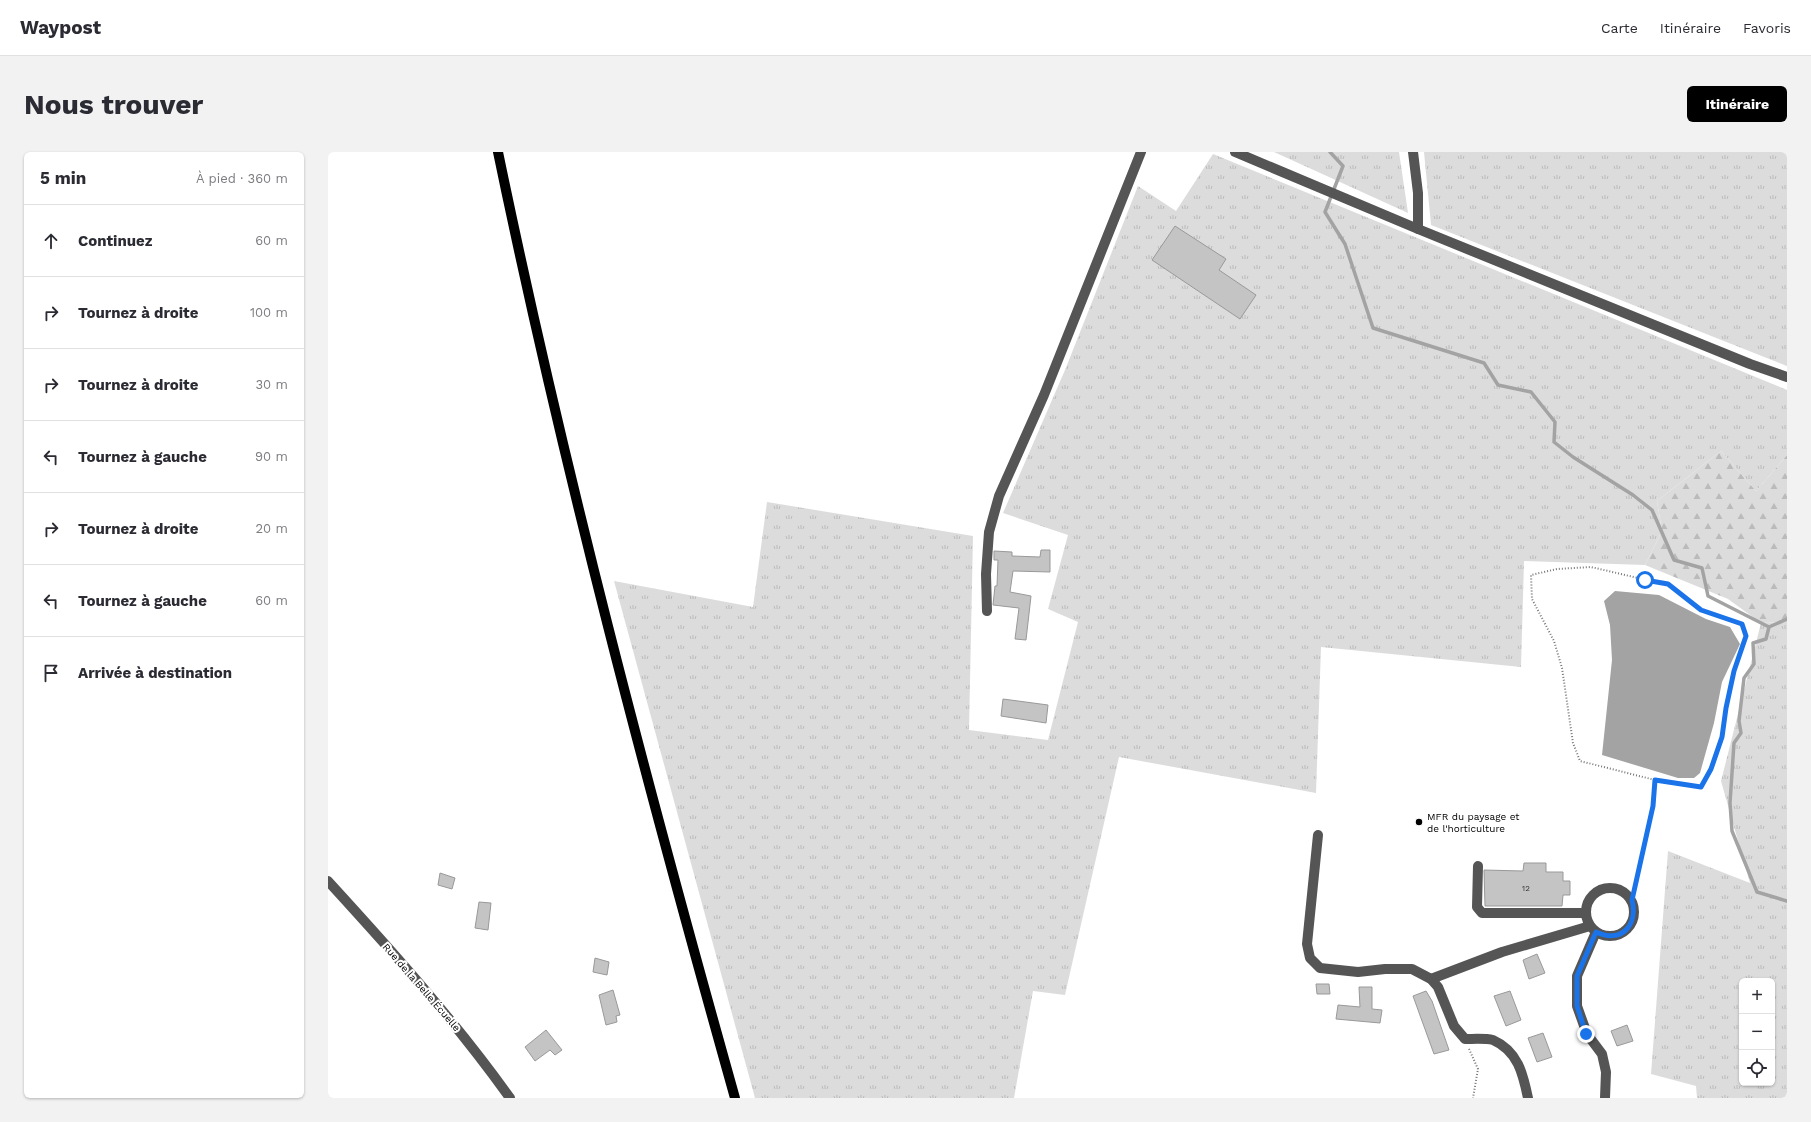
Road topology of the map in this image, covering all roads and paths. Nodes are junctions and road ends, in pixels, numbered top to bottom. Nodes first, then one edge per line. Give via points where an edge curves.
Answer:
1 (498, 152) edge
2 (1140, 152) edge
3 (1235, 152) edge
4 (1413, 152) edge
5 (1418, 230) junction
6 (1787, 377) edge
7 (987, 611) dead end
8 (1655, 780) junction
9 (1318, 835) dead end
10 (1478, 866) dead end
11 (328, 881) edge
12 (1632, 900) junction
13 (1586, 913) junction
14 (1593, 929) junction
15 (1431, 979) junction
16 (1465, 1039) junction
17 (510, 1098) edge
18 (735, 1098) edge
19 (1473, 1098) edge
20 (1528, 1098) edge
21 (1605, 1098) edge

1 - 18 main road via 527,292 631,720
2 - 7 street via 1044,395 999,496 989,532
3 - 5 street
4 - 5 street via 1418,193
5 - 6 street
8 - 8 path via 1580,761 1573,743 1562,668 1554,641 1532,600 1531,575 1556,569 1591,567 1668,584 1701,610 1742,624 1746,636 1733,678 1722,737 1711,769 1701,787
8 - 12 path via 1653,806
9 - 15 street via 1306,944 1310,958 1320,968 1358,972 1412,969
10 - 13 street via 1477,907 1482,913
11 - 17 street, Rue de la Belle Écuelle via 469,1042
12 - 13 street via 1624,891 1614,887 1602,889 1592,897
12 - 14 street via 1634,918 1624,932 1603,935
13 - 14 street
14 - 15 street via 1502,952
14 - 21 street via 1577,976 1577,1006 1586,1034 1602,1054 1606,1072
15 - 16 street via 1438,987 1454,1026
16 - 19 path via 1478,1069
16 - 20 street via 1492,1040 1514,1055 1523,1073

